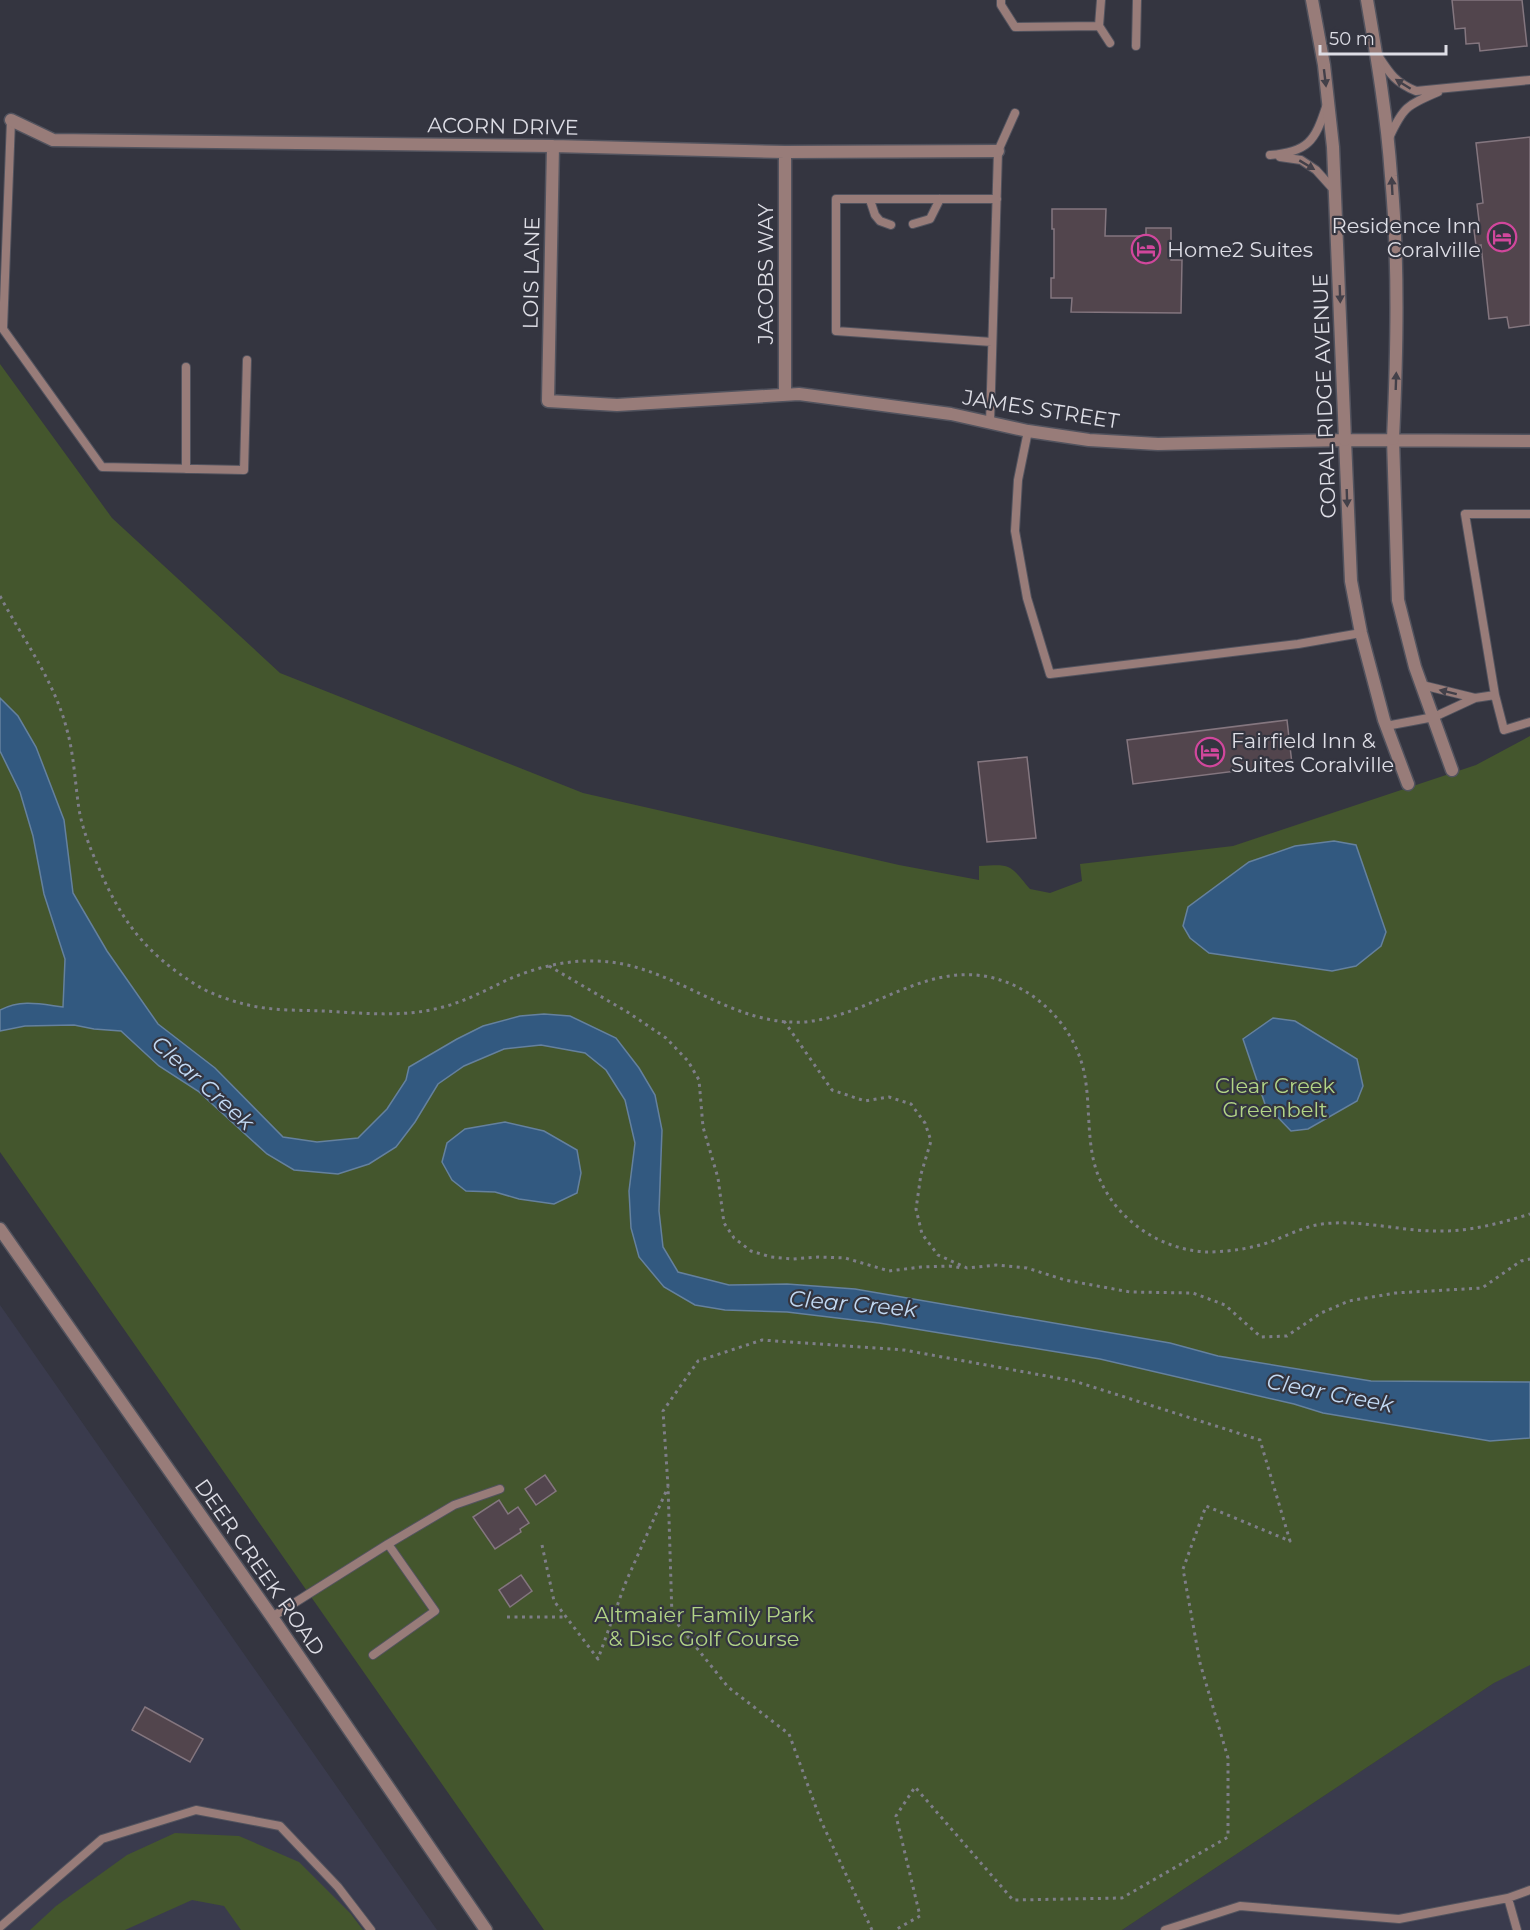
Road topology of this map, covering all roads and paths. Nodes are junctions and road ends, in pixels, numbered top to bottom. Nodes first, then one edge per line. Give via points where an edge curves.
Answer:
1 (1002, 0) edge
2 (1101, 0) edge
3 (1137, 0) edge
4 (1312, 0) edge
5 (1367, 0) edge
6 (1099, 26) junction
7 (1110, 44) dead end
8 (1136, 46) dead end
9 (1375, 51) junction
10 (1530, 80) edge
11 (1445, 89) junction
12 (1328, 99) junction
13 (1015, 113) dead end
14 (11, 120) joint
15 (1387, 141) junction
16 (553, 146) junction
17 (998, 151) junction
18 (785, 152) junction
19 (1336, 192) junction
20 (940, 199) junction
21 (997, 199) junction
22 (870, 200) junction
23 (913, 224) dead end
24 (891, 225) dead end
25 (992, 342) junction
26 (247, 360) dead end
27 (186, 367) dead end
28 (784, 395) junction
29 (548, 401) joint
30 (990, 423) junction
31 (1028, 431) junction
32 (1393, 439) junction
33 (1345, 440) junction
34 (1530, 441) edge
35 (186, 469) junction
36 (1530, 514) edge
37 (0, 596) edge
38 (1361, 633) junction
39 (1422, 685) junction
40 (1495, 695) junction
41 (1475, 698) junction
42 (1434, 717) junction
43 (1530, 722) edge
44 (1386, 726) junction
45 (1452, 770) dead end
46 (1408, 784) dead end
47 (549, 965) junction
48 (784, 1021) junction
49 (1530, 1214) edge
50 (0, 1229) edge
51 (1530, 1259) edge
52 (967, 1268) junction
53 (668, 1486) junction
54 (500, 1489) dead end
55 (388, 1544) junction
56 (542, 1545) dead end
57 (272, 1617) junction
58 (507, 1617) dead end
59 (566, 1617) junction
60 (373, 1655) dead end
61 (1530, 1890) edge
62 (1508, 1898) junction
63 (0, 1927) edge
64 (371, 1930) edge
65 (486, 1930) edge
66 (872, 1930) edge
67 (895, 1930) edge
68 (1165, 1930) edge
69 (1517, 1930) edge

1 - 6 lane via 1001,5 1015,27
2 - 6 lane
3 - 8 lane
4 -> 12 street, CORAL RIDGE AVENUE
5 - 9 street
6 - 7 lane
11 -> 9 lane via 1416,90 1402,86
9 - 15 street
10 - 11 lane
11 - 15 lane via 1411,103
12 - 19 street, CORAL RIDGE AVENUE
12 -> 19 lane via 1318,132 1306,145 1289,154 1270,155 1301,160
13 - 17 lane
14 - 16 street, ACORN DRIVE via 53,140
14 - 35 lane via 3,329 102,467
32 -> 15 street via 1395,242
16 - 18 street, ACORN DRIVE
16 - 29 street, LOIS LANE
17 - 18 street, ACORN DRIVE
17 - 21 lane
18 - 28 street, JACOBS WAY
19 -> 33 street, CORAL RIDGE AVENUE
20 - 21 lane
20 - 22 lane
20 - 23 lane via 930,219
21 - 25 lane
22 - 24 lane via 880,221
22 - 25 lane via 836,199 836,331
25 - 30 lane
26 - 35 lane via 244,470
27 - 35 lane
28 - 29 street, JAMES STREET via 617,405
28 - 30 street, JAMES STREET via 940,413
30 - 31 street, JAMES STREET
31 - 33 street, JAMES STREET via 1158,444
31 - 38 lane via 1018,480 1015,531 1027,598 1050,674
32 - 33 street, JAMES STREET
32 - 34 street, JAMES STREET
32 - 39 street via 1398,600
33 -> 38 street, CORAL RIDGE AVENUE via 1351,581
36 - 40 lane via 1465,514
37 - 47 path via 56,695 68,733 80,814 111,897 134,933 163,962 203,989 246,1005 281,1010 401,1014 467,1000
38 - 44 street, CORAL RIDGE AVENUE
41 -> 39 lane
39 - 42 street
40 - 41 lane
40 - 43 lane via 1504,730
41 - 42 lane
42 - 44 lane
42 - 45 street
44 - 46 street, CORAL RIDGE AVENUE
47 - 48 path via 593,960 634,965 746,1015
47 - 52 path via 666,1038 688,1061 699,1080 703,1127 718,1178 724,1223 734,1238 751,1251 793,1259 845,1258 889,1270
48 - 49 path via 838,1016 928,981 956,976 977,975 1023,990 1046,1006 1078,1051 1085,1075 1095,1166 1107,1195 1127,1218 1152,1237 1181,1248 1209,1252 1258,1246 1323,1224 1444,1231 1488,1226
48 - 52 path via 832,1090 865,1101 889,1097 911,1104 925,1123 931,1141 916,1209 922,1234 938,1256
50 - 57 street, DEER CREEK ROAD
51 - 52 path via 1482,1288 1395,1293 1349,1301 1321,1313 1287,1336 1261,1337 1225,1305 1193,1293 1130,1292 1065,1280 1027,1268
53 - 59 path via 625,1584 598,1659
53 - 66 path via 672,1617 728,1687 789,1734 821,1821
53 - 67 path via 663,1411 698,1361 762,1340 904,1350 1074,1381 1260,1440 1290,1540 1206,1506 1183,1569 1200,1663 1228,1758 1228,1837 1122,1898 1013,1900 915,1787 896,1816 920,1916
54 - 55 lane via 454,1505
55 - 57 lane
55 - 60 lane via 435,1611
56 - 59 path via 554,1601
57 - 65 street, DEER CREEK ROAD
58 - 59 path
61 - 62 lane
62 - 68 lane via 1399,1919 1240,1906
62 - 69 lane
63 - 64 lane via 102,1839 196,1810 280,1826 338,1887

